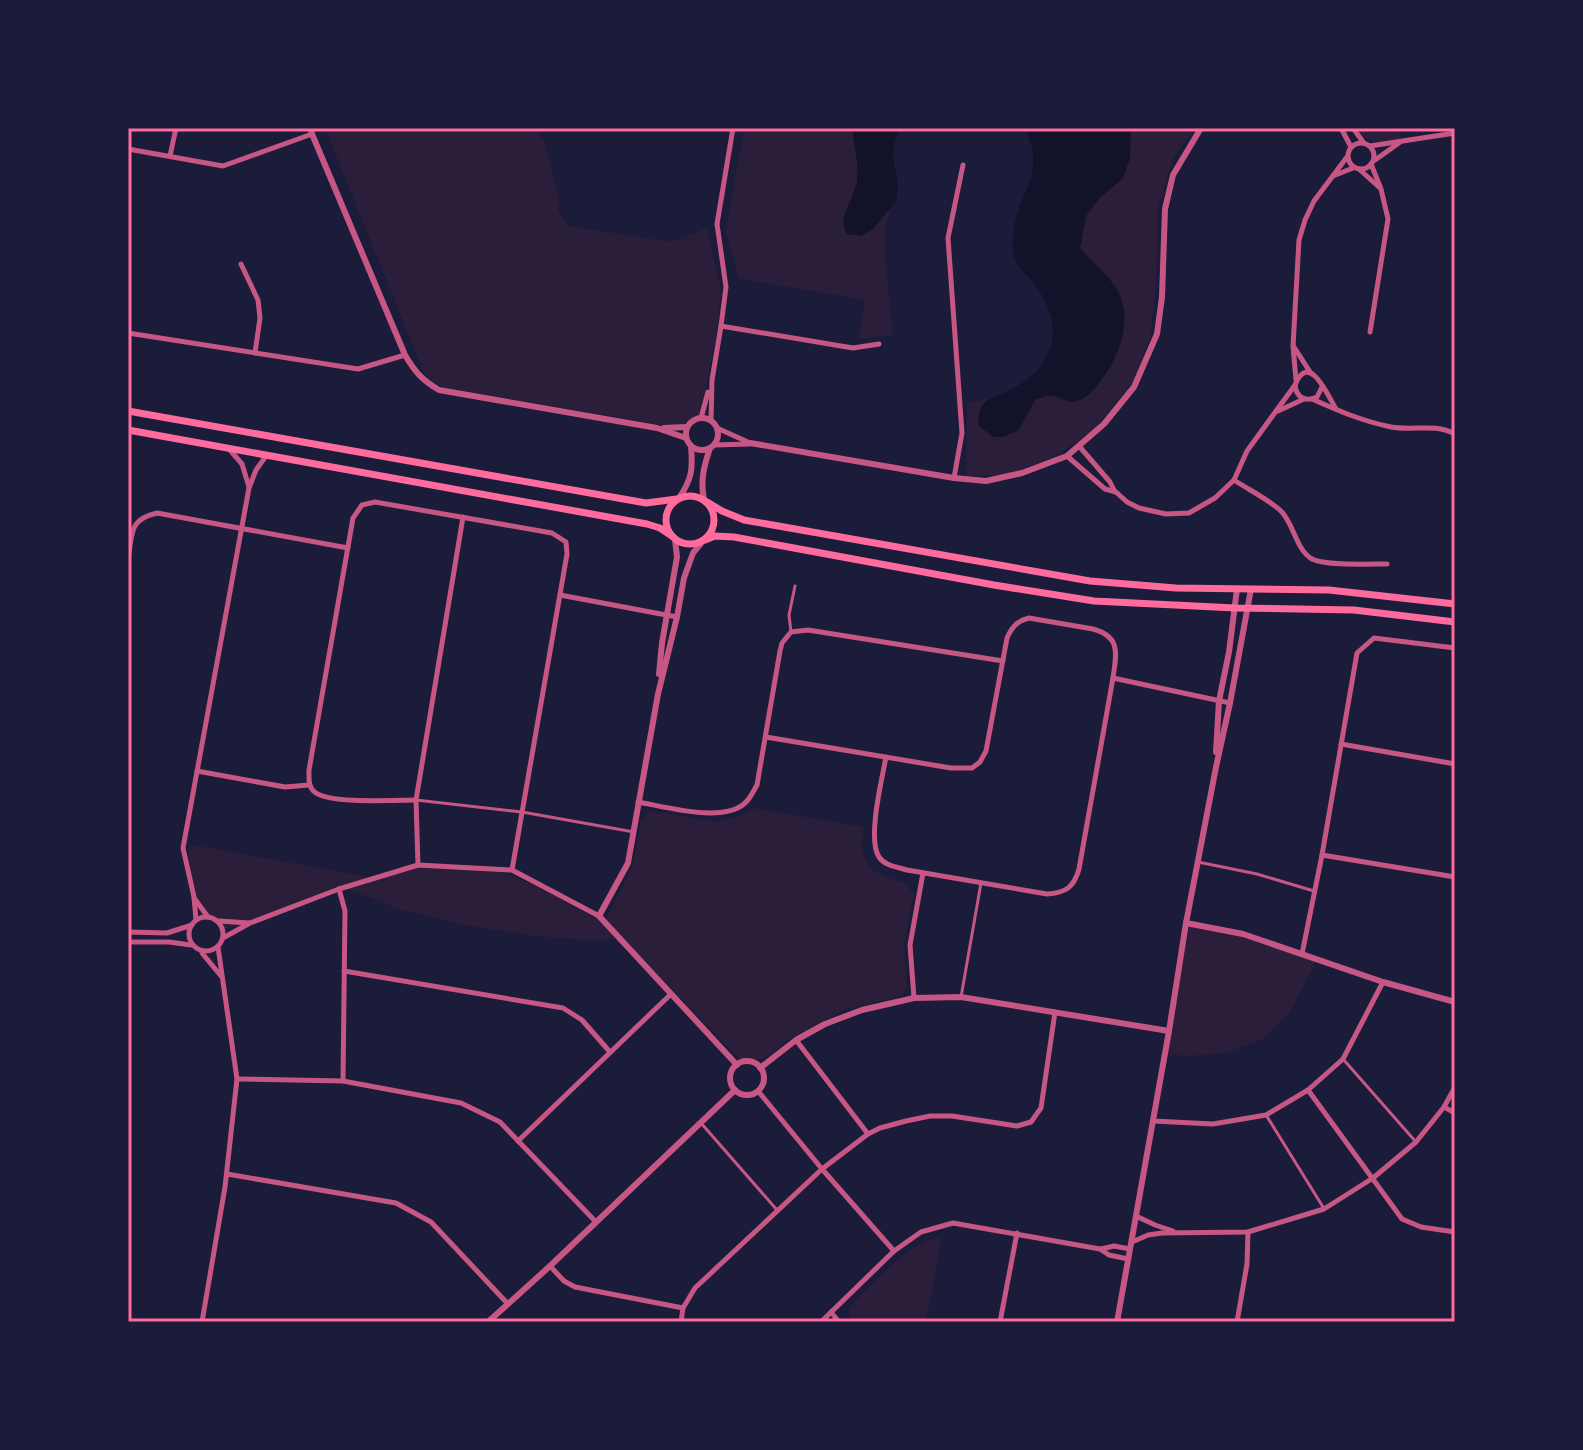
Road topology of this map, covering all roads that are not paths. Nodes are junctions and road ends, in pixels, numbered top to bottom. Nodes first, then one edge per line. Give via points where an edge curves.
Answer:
1 (176, 128) edge
2 (733, 128) edge
3 (1201, 128) edge
4 (1341, 128) edge
5 (1353, 128) edge
6 (312, 131) edge
7 (1455, 133) edge
8 (1363, 142) junction
9 (1400, 142) junction
10 (1370, 146) junction
11 (1351, 147) junction
12 (128, 149) edge
13 (170, 156) junction
14 (1347, 157) junction
15 (1372, 163) junction
16 (963, 165) dead end
17 (1356, 168) junction
18 (1332, 177) junction
19 (1381, 189) junction
20 (241, 264) dead end
21 (721, 326) junction
22 (1370, 332) dead end
23 (128, 333) edge
24 (879, 344) dead end
25 (1293, 346) junction
26 (255, 353) junction
27 (405, 355) junction
28 (1310, 373) junction
29 (712, 380) junction
30 (1295, 382) junction
31 (1322, 387) junction
32 (1304, 399) junction
33 (1312, 399) junction
34 (1336, 409) junction
35 (128, 411) edge
36 (1277, 412) junction
37 (701, 418) junction
38 (711, 421) junction
39 (687, 427) junction
40 (657, 428) junction
41 (717, 428) junction
42 (128, 430) edge
43 (1455, 434) edge
44 (686, 438) junction
45 (750, 443) junction
46 (691, 446) junction
47 (712, 446) junction
48 (1079, 446) junction
49 (229, 449) junction
50 (266, 456) junction
51 (1067, 456) junction
52 (954, 478) junction
53 (1234, 480) junction
54 (249, 488) junction
55 (1116, 492) junction
56 (678, 499) junction
57 (705, 500) junction
58 (463, 517) junction
59 (242, 528) junction
60 (673, 538) junction
61 (703, 541) junction
62 (348, 548) junction
63 (128, 559) edge
64 (1387, 564) dead end
65 (795, 586) dead end
66 (1237, 589) junction
67 (1251, 589) junction
68 (560, 595) junction
69 (1455, 604) edge
70 (1235, 608) junction
71 (1247, 608) junction
72 (666, 614) junction
73 (677, 617) junction
74 (1455, 622) edge
75 (791, 632) junction
76 (1455, 648) edge
77 (1003, 661) junction
78 (1113, 678) junction
79 (658, 694) junction
80 (1219, 701) junction
81 (1230, 703) junction
82 (766, 737) junction
83 (1341, 744) junction
84 (886, 757) junction
85 (1455, 764) edge
86 (1216, 767) junction
87 (197, 771) junction
88 (309, 785) junction
89 (416, 800) junction
90 (638, 802) junction
91 (522, 812) junction
92 (634, 832) junction
93 (1322, 855) junction
94 (1198, 862) junction
95 (418, 865) junction
96 (512, 870) junction
97 (923, 873) junction
98 (1455, 877) edge
99 (981, 883) junction
100 (339, 889) junction
101 (1314, 892) junction
102 (194, 897) junction
103 (599, 916) junction
104 (208, 917) junction
105 (218, 921) junction
106 (194, 923) junction
107 (250, 923) junction
108 (1186, 923) junction
109 (128, 932) edge
110 (223, 938) junction
111 (128, 942) edge
112 (192, 945) junction
113 (218, 947) junction
114 (201, 951) junction
115 (1302, 954) junction
116 (344, 971) junction
117 (221, 977) junction
118 (1383, 982) junction
119 (671, 994) junction
120 (961, 997) junction
121 (914, 998) junction
122 (1455, 1002) edge
123 (1055, 1012) junction
124 (1169, 1031) junction
125 (796, 1040) junction
126 (610, 1052) junction
127 (1343, 1059) junction
128 (737, 1065) junction
129 (760, 1068) junction
130 (237, 1079) junction
131 (343, 1081) junction
132 (1455, 1087) edge
133 (735, 1090) junction
134 (1308, 1090) junction
135 (758, 1091) junction
136 (1444, 1107) junction
137 (1455, 1113) edge
138 (1266, 1115) junction
139 (1153, 1121) junction
140 (701, 1123) junction
141 (868, 1134) junction
142 (518, 1141) junction
143 (1416, 1142) junction
144 (822, 1169) junction
145 (227, 1174) junction
146 (1373, 1178) junction
147 (1324, 1209) junction
148 (777, 1210) junction
149 (1136, 1216) junction
150 (596, 1222) junction
151 (1248, 1232) junction
152 (1455, 1232) edge
153 (1017, 1233) junction
154 (1178, 1233) junction
155 (1131, 1246) junction
156 (1100, 1249) junction
157 (894, 1251) junction
158 (1128, 1259) junction
159 (550, 1266) junction
160 (508, 1304) junction
161 (683, 1308) junction
162 (831, 1312) junction
163 (202, 1322) edge
164 (488, 1322) edge
165 (681, 1322) edge
166 (821, 1322) edge
167 (839, 1322) edge
168 (1000, 1322) edge
169 (1117, 1322) edge
170 (1237, 1322) edge

1 - 13 street
2 - 21 street via 717,224 726,287
3 - 48 street via 1173,175 1165,209 1157,334 1134,387
4 - 11 street
5 - 8 street
6 - 13 street via 223,166
6 - 27 street
7 - 9 street
8 - 10 street
8 - 11 street
9 - 10 street
9 - 15 street
10 - 15 street
11 - 14 street
12 - 13 street
14 - 17 street
14 - 18 street
15 - 17 street
15 - 19 street
16 - 52 street via 948,238 962,433
17 - 18 street
17 - 19 street
18 - 25 street via 1314,201 1299,240
19 - 22 street via 1388,219
20 - 26 street via 258,300
21 - 24 street via 853,348
21 - 29 street
23 - 26 street
25 - 28 street
25 - 30 street
26 - 27 street via 358,369
27 - 40 street via 416,374 439,390
28 - 30 street
28 - 31 street
29 - 37 street
29 - 38 street
30 - 32 street
30 - 36 street
31 - 33 street
31 - 34 street
32 - 33 street
32 - 36 street
33 - 34 street
34 - 43 street via 1395,428 1444,428
35 - 56 main road via 646,503
36 - 53 street via 1247,451
37 - 38 street
37 - 39 street
38 - 41 street
39 - 40 street
39 - 44 street
40 - 44 street
41 - 45 street
41 - 47 street
42 - 49 main road
44 - 46 street
45 - 47 street
45 - 52 street
46 - 47 street
46 - 56 street via 692,472
47 - 57 street via 702,475
48 - 51 street
48 - 55 street
49 - 50 main road
49 - 54 street via 242,464
50 - 54 street
50 - 60 main road via 647,524
51 - 52 street via 986,481
51 - 55 street via 1105,489
53 - 55 street via 1189,513 1139,508
53 - 64 street via 1280,510 1313,560
54 - 59 street
56 - 57 main road via 693,495
56 - 60 main road via 667,513
57 - 61 main road via 715,521
57 - 66 main road via 744,520 1034,573 1143,586
58 - 62 street via 375,502 362,505 353,518
58 - 68 street via 552,533 566,542
58 - 89 street
59 - 62 street
59 - 63 street via 157,513 143,516 134,526
59 - 87 street
60 - 61 main road via 688,544
60 - 72 street via 677,557
61 - 70 main road via 734,537 1094,601
61 - 73 street via 687,568
62 - 88 street
65 - 75 lane
66 - 67 main road
66 - 70 street
67 - 69 main road via 1341,591
67 - 71 street
68 - 72 street
68 - 91 street
70 - 71 main road
70 - 80 street
71 - 74 main road via 1354,610
71 - 81 street
72 - 73 street
72 - 79 street
73 - 79 street
75 - 77 street via 808,630
75 - 82 street via 780,651
76 - 83 street via 1374,638 1357,653
77 - 78 street via 1013,627 1029,618 1103,632 1115,645
77 - 84 street via 980,762 972,768 951,768
78 - 80 street
78 - 99 street via 1079,869 1071,888 1047,894
79 - 90 street
80 - 81 street
80 - 86 street
81 - 86 street
82 - 84 street
82 - 90 street via 757,785 731,812
83 - 85 street
83 - 93 street
84 - 97 street via 873,836 878,856 894,867
86 - 94 street
87 - 88 street via 285,787
87 - 102 street via 183,848
88 - 89 street via 316,794 335,799
89 - 91 lane
89 - 95 street
90 - 92 street
91 - 92 lane
91 - 96 street
92 - 103 street via 628,863
93 - 98 street
93 - 101 street
94 - 101 lane
94 - 108 street
95 - 96 street
95 - 100 street
96 - 103 street
97 - 99 street
97 - 121 street via 910,945
99 - 120 lane
100 - 107 street
100 - 116 street via 345,911
101 - 115 street
102 - 104 street
102 - 106 street
103 - 119 street
104 - 105 street
104 - 106 street
105 - 107 street
105 - 110 street
106 - 109 street via 167,933
106 - 112 street
107 - 110 street
108 - 115 street via 1243,934
108 - 124 street
110 - 113 street
111 - 112 street
112 - 114 street
113 - 114 street
113 - 117 street
114 - 117 street
115 - 118 street
116 - 126 street via 563,1008 582,1020
116 - 131 street
117 - 130 street
118 - 122 street
118 - 127 street
119 - 126 street
119 - 128 street
120 - 121 street
120 - 123 street
121 - 125 street via 862,1010
123 - 124 street
123 - 141 street via 1041,1108 1031,1122 1017,1126 930,1116
124 - 139 street
125 - 129 street
125 - 141 street
126 - 142 street
127 - 134 street
127 - 143 lane
128 - 129 street via 747,1061
128 - 133 street via 730,1079
129 - 135 street via 763,1082
130 - 131 street
130 - 145 street
131 - 142 street via 461,1103 500,1122
132 - 136 street
133 - 135 street via 743,1095
133 - 140 street
134 - 138 street
134 - 146 street
135 - 144 street
136 - 137 street
136 - 143 street
138 - 139 street via 1213,1124
138 - 147 lane
139 - 149 street
140 - 148 lane
140 - 150 street
141 - 144 street
142 - 150 street
143 - 146 street
144 - 148 street
144 - 157 street
145 - 160 street via 396,1203 431,1222
145 - 163 street
146 - 147 street
146 - 152 street via 1402,1219
147 - 151 street
148 - 161 street via 695,1288
149 - 154 street
149 - 155 street
150 - 159 street
151 - 154 street
151 - 170 street
153 - 156 street
153 - 157 street via 953,1223 921,1232
153 - 168 street
154 - 155 street via 1148,1235
155 - 156 street
155 - 158 street
156 - 158 street
157 - 162 street
158 - 169 street
159 - 160 street
159 - 161 street via 575,1287
160 - 164 street
161 - 165 street
162 - 166 street
162 - 167 street

